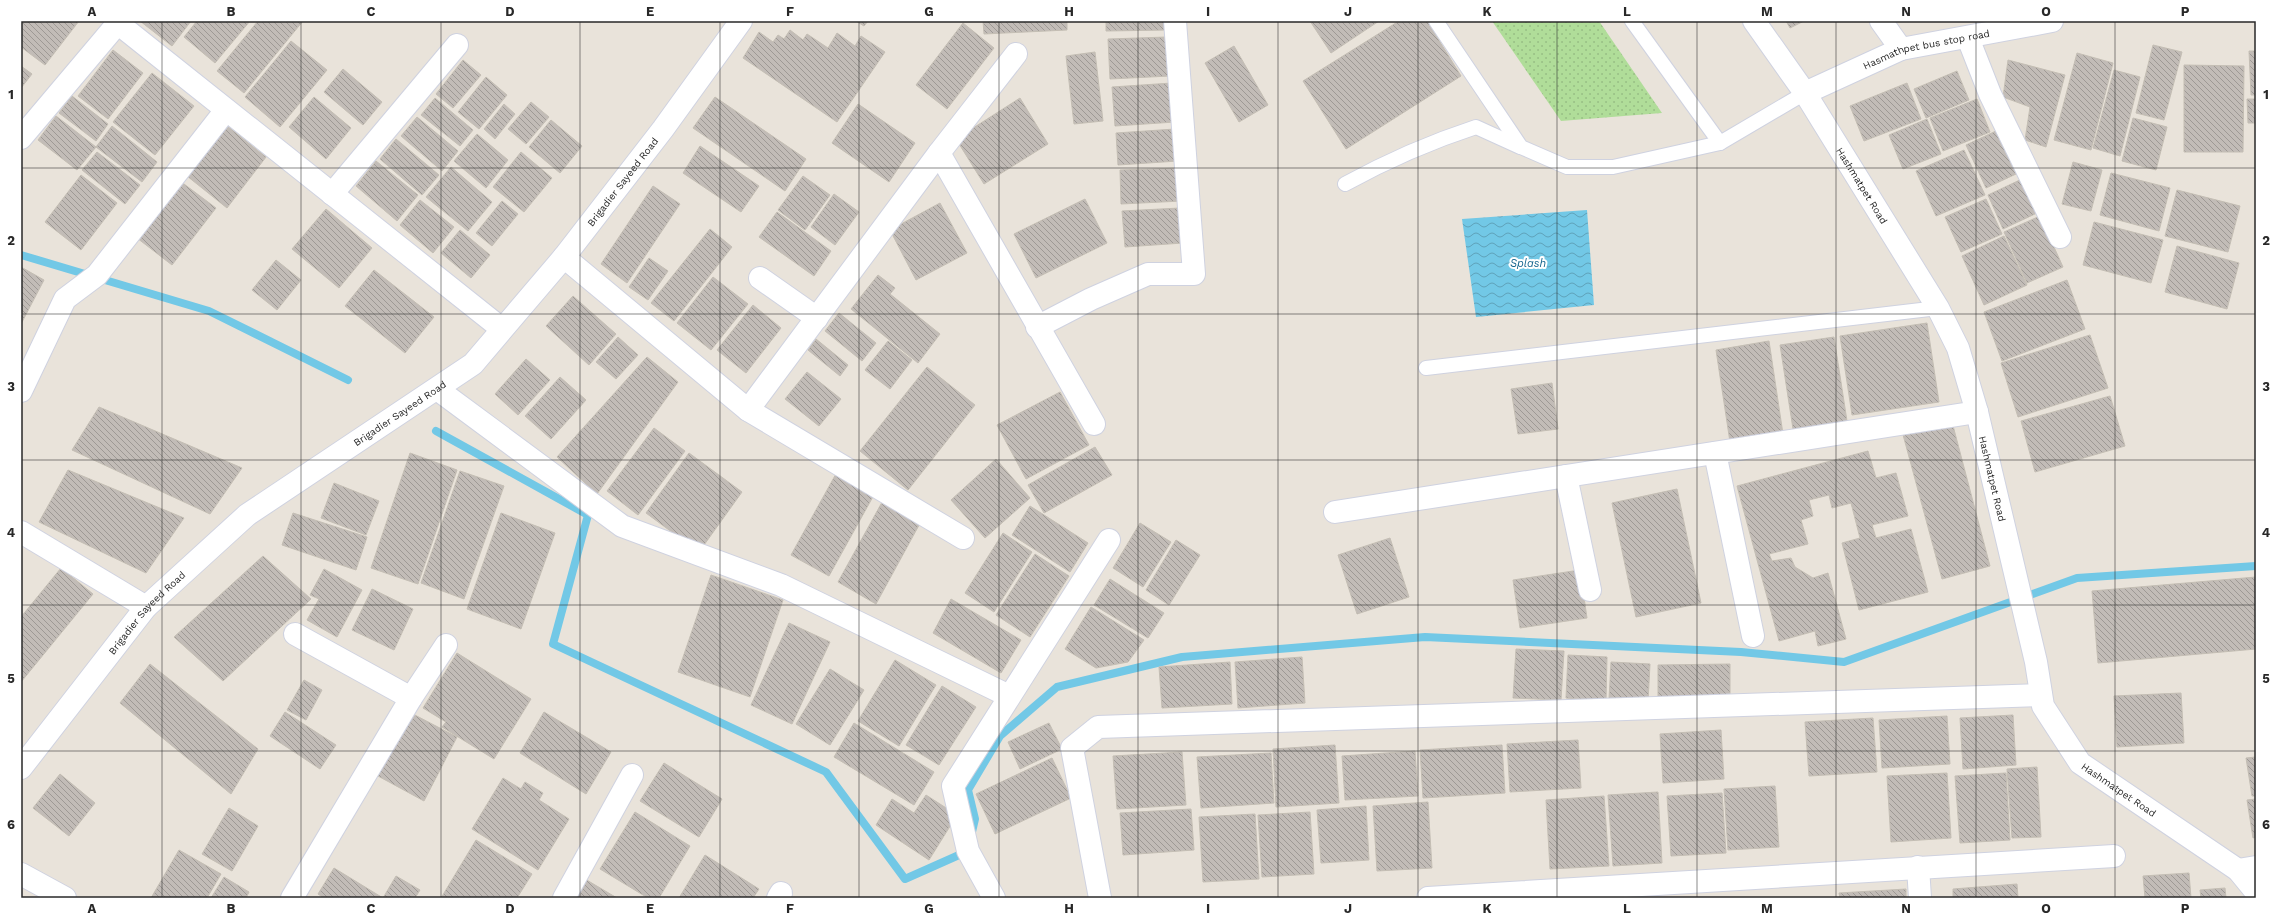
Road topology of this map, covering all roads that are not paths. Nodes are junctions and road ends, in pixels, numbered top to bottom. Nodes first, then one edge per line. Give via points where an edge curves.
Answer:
1 (741, 21) edge
2 (1175, 21) edge
3 (1436, 21) edge
4 (1632, 21) edge
5 (1754, 21) edge
6 (1881, 21) edge
7 (2052, 21) edge
8 (116, 22) edge
9 (1968, 38) junction
10 (457, 45) dead end
11 (1901, 49) junction
12 (1016, 54) dead end
13 (1805, 93) junction
14 (226, 110) junction
15 (21, 138) edge
16 (1720, 143) junction
17 (1520, 147) junction
18 (939, 153) junction
19 (1344, 184) dead end
20 (332, 194) junction
21 (2060, 237) dead end
22 (564, 257) junction
23 (760, 278) dead end
24 (1938, 308) junction
25 (817, 318) junction
26 (1037, 327) junction
27 (502, 329) junction
28 (1426, 368) dead end
29 (436, 389) junction
30 (21, 391) edge
31 (748, 410) junction
32 (1977, 412) junction
33 (1094, 424) dead end
34 (1715, 453) junction
35 (1566, 476) junction
36 (1335, 512) dead end
37 (21, 532) edge
38 (963, 538) dead end
39 (1109, 540) dead end
40 (1590, 590) dead end
41 (146, 607) junction
42 (295, 634) dead end
43 (1753, 636) dead end
44 (446, 645) dead end
45 (2041, 695) junction
46 (1009, 696) junction
47 (411, 698) junction
48 (21, 768) edge
49 (632, 775) dead end
50 (2114, 856) dead end
51 (1918, 867) junction
52 (2247, 869) edge
53 (21, 874) edge
54 (2256, 892) edge
55 (1503, 895) edge
56 (65, 898) edge
57 (292, 898) edge
58 (564, 898) edge
59 (994, 898) edge
60 (1100, 898) edge
61 (1428, 898) edge
62 (1920, 898) edge

1 - 22 street, Brigadier Sayeed Road via 663,129
2 - 26 street via 1194,274 1148,274
3 - 17 lane
4 - 16 lane
5 - 13 street, Hashmatpet Road
6 - 11 street
7 - 9 street, Hasmathpet bus stop road
8 - 14 street
8 - 15 street
9 - 11 street, Hasmathpet bus stop road
9 - 21 street via 1990,94
10 - 20 street
11 - 13 street, Hasmathpet bus stop road
12 - 18 street
13 - 16 lane
13 - 24 street, Hashmatpet Road
14 - 20 street
14 - 30 street via 97,275 65,299
16 - 17 lane via 1613,167 1567,167
17 - 19 lane via 1476,127 1430,142
18 - 25 street
18 - 26 street
20 - 27 street
22 - 27 street, Brigadier Sayeed Road
22 - 31 street
23 - 25 street
24 - 28 lane
24 - 32 street, Hashmatpet Road via 1958,348
25 - 31 street
26 - 33 street
27 - 29 street, Brigadier Sayeed Road via 473,364
29 - 41 street, Brigadier Sayeed Road via 247,515
29 - 46 street via 622,526 781,585
31 - 38 street
32 - 34 street
32 - 45 street, Hashmatpet Road via 2036,662
34 - 35 street
34 - 43 street
35 - 36 street
35 - 40 street
37 - 41 street
39 - 46 street
41 - 48 street, Brigadier Sayeed Road
42 - 47 street
44 - 47 street
45 - 52 street, Hashmatpet Road via 2043,706 2080,763 2190,839
45 - 60 street via 1098,727 1072,748
46 - 59 street via 954,786 968,851
47 - 57 street
49 - 58 street
50 - 51 street
51 - 55 street
51 - 62 street
52 - 54 street, Hashmatpet Road
53 - 56 street
55 - 61 street

